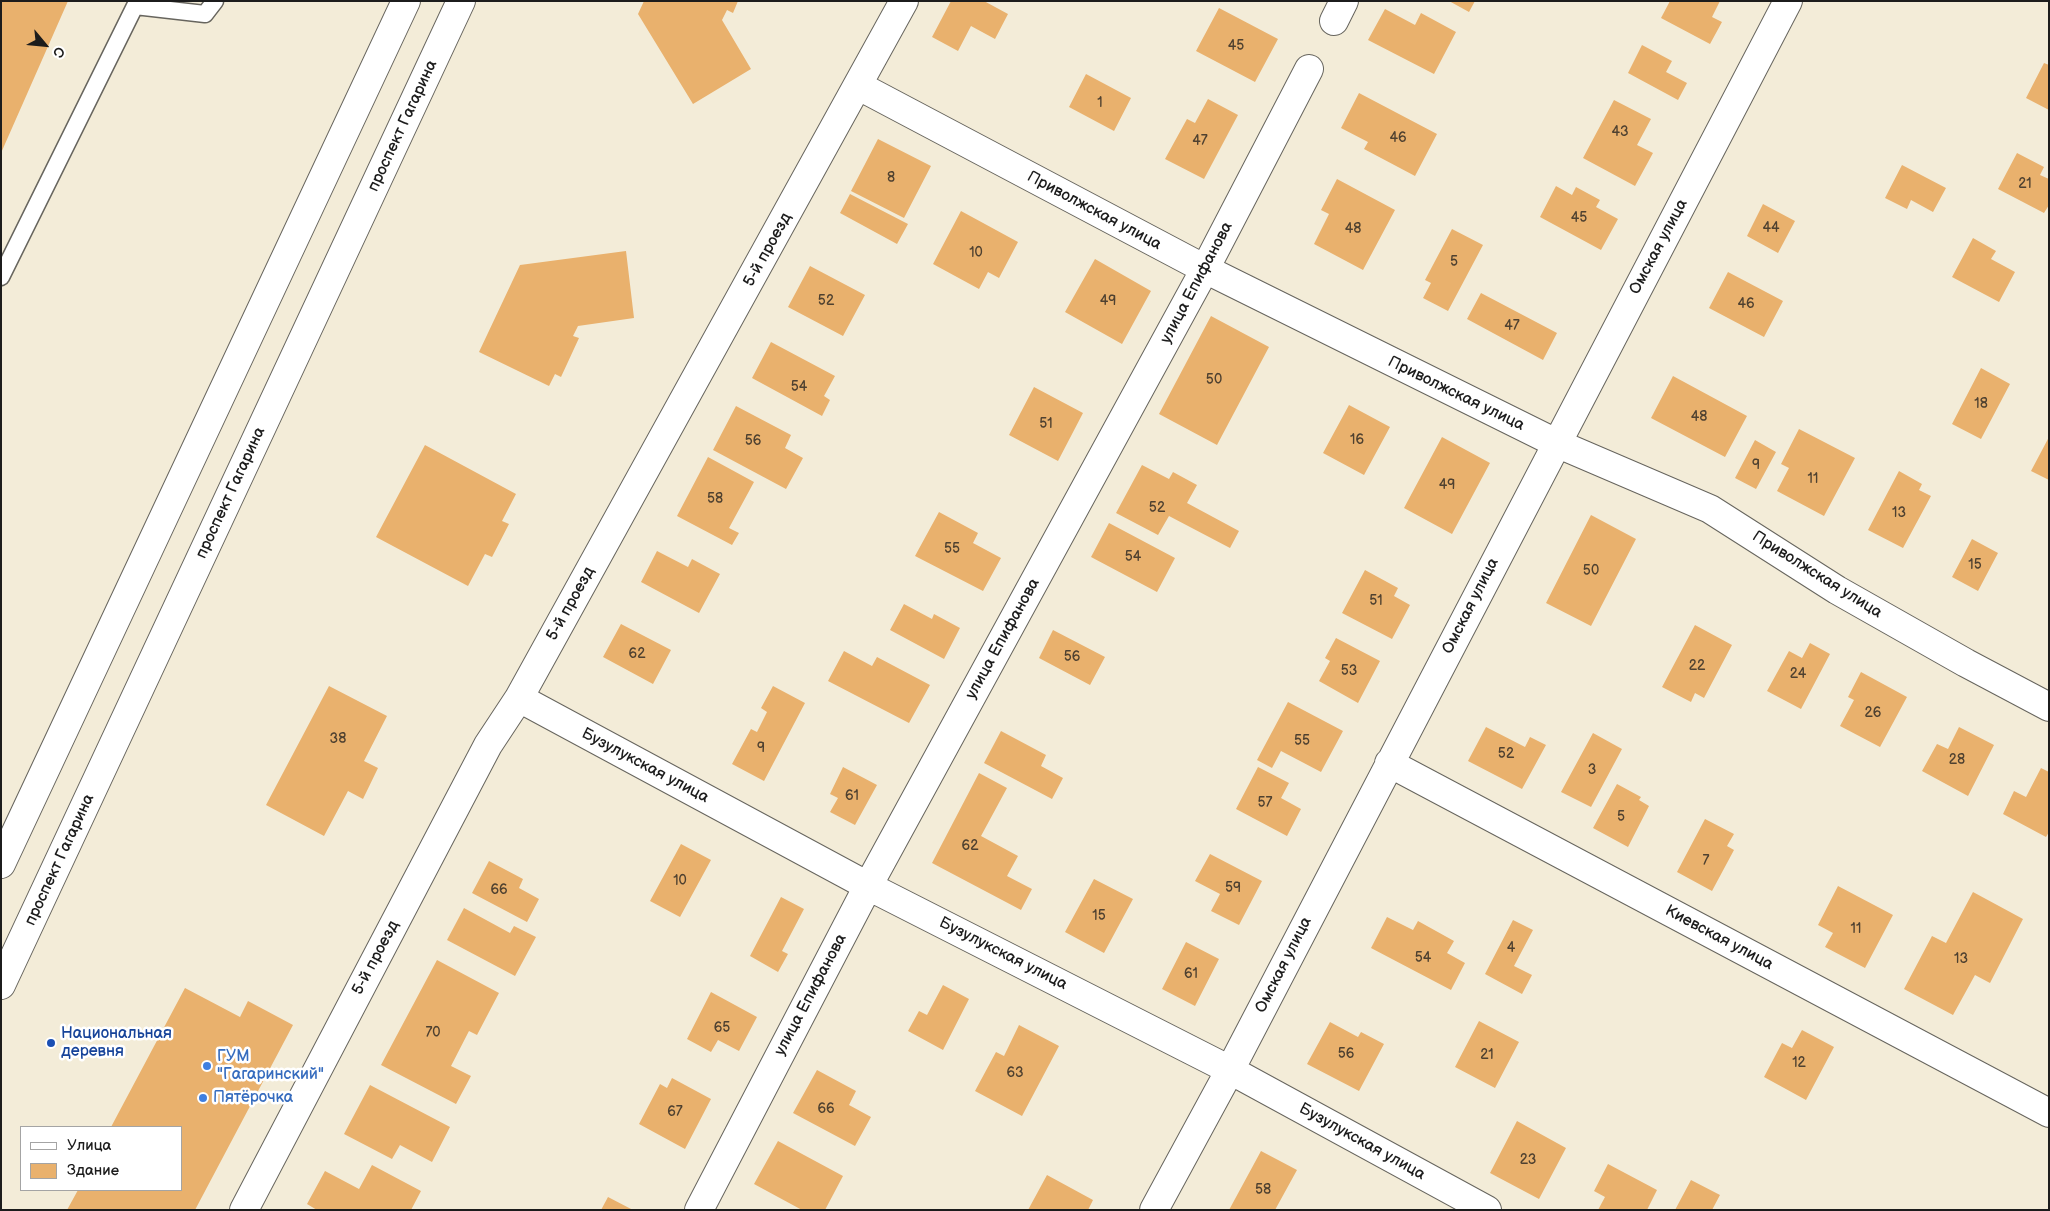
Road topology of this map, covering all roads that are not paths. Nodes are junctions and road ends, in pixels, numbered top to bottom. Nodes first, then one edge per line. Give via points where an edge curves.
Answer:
1 (215, 1) edge
2 (406, 1) edge
3 (461, 1) edge
4 (904, 1) edge
5 (1788, 1) edge
6 (1309, 69) dead end
7 (858, 86) junction
8 (1205, 269) junction
9 (1, 277) edge
10 (1556, 443) junction
11 (519, 698) junction
12 (2049, 707) edge
13 (1389, 763) junction
14 (1, 864) edge
15 (868, 886) junction
16 (1, 985) edge
17 (1230, 1070) junction
18 (2049, 1112) edge
19 (244, 1210) edge
20 (699, 1210) edge
21 (1154, 1210) edge
22 (1487, 1210) edge

1 - 9 lane via 205,14 135,6
2 - 14 street
3 - 16 street, проспект Гагарина
4 - 7 street, 5-й проезд
5 - 10 street, Омская улица
6 - 8 street, улица Епифанова
7 - 8 street, Приволжская улица
7 - 11 street, 5-й проезд
8 - 10 street, Приволжская улица
8 - 15 street, улица Епифанова
10 - 12 street, Приволжская улица via 1710,508 1837,590
10 - 13 street, Омская улица
11 - 15 street, Бузулукская улица
11 - 19 street, 5-й проезд via 488,745
13 - 17 street, Омская улица
13 - 18 street, Киевская улица
15 - 17 street, Бузулукская улица
15 - 20 street, улица Епифанова
17 - 21 street, Омская улица
17 - 22 street, Бузулукская улица

